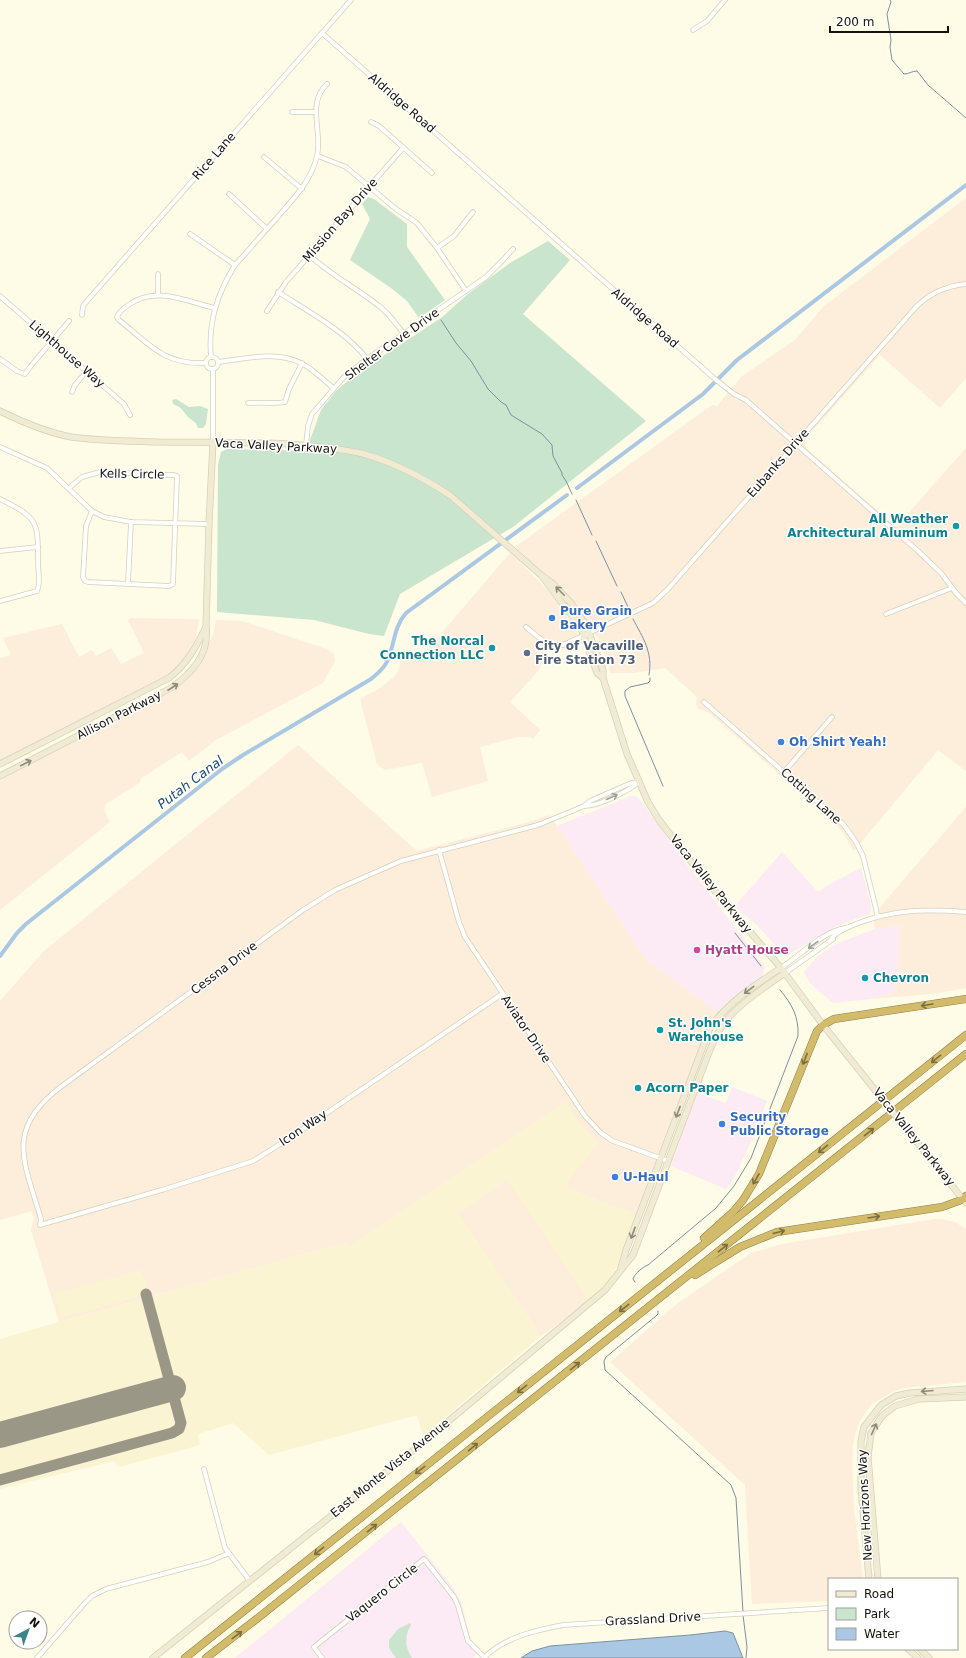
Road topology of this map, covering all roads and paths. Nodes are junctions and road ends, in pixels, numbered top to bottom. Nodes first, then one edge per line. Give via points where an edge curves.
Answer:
1 (351, 0) edge
2 (725, 0) edge
3 (693, 30) dead end
4 (322, 33) junction
5 (327, 84) dead end
6 (292, 112) dead end
7 (316, 112) junction
8 (371, 122) dead end
9 (403, 148) junction
10 (318, 156) junction
11 (264, 157) dead end
12 (432, 173) dead end
13 (370, 186) junction
14 (302, 189) junction
15 (229, 194) dead end
16 (473, 212) dead end
17 (267, 229) junction
18 (190, 234) dead end
19 (438, 248) junction
20 (513, 249) dead end
21 (309, 256) junction
22 (235, 265) junction
23 (158, 274) dead end
24 (966, 284) edge
25 (466, 291) junction
26 (278, 292) junction
27 (158, 294) junction
28 (0, 296) edge
29 (214, 308) junction
30 (267, 311) dead end
31 (82, 315) dead end
32 (69, 321) dead end
33 (404, 334) junction
34 (52, 342) junction
35 (211, 357) junction
36 (367, 359) junction
37 (0, 360) edge
38 (218, 362) junction
39 (302, 363) junction
40 (206, 364) junction
41 (213, 369) junction
42 (86, 372) junction
43 (333, 388) junction
44 (72, 392) dead end
45 (248, 402) dead end
46 (0, 411) edge
47 (130, 415) dead end
48 (213, 442) junction
49 (795, 444) junction
50 (306, 445) junction
51 (0, 447) edge
52 (69, 488) junction
53 (0, 499) edge
54 (92, 511) junction
55 (131, 522) junction
56 (176, 523) junction
57 (209, 524) junction
58 (38, 547) junction
59 (0, 551) edge
60 (128, 583) junction
61 (952, 588) junction
62 (0, 601) edge
63 (966, 603) edge
64 (886, 614) dead end
65 (206, 626) junction
66 (526, 626) dead end
67 (587, 635) junction
68 (704, 702) dead end
69 (832, 717) dead end
70 (0, 764) edge
71 (784, 772) junction
72 (0, 776) edge
73 (639, 782) junction
74 (439, 850) junction
75 (966, 912) edge
76 (877, 916) junction
77 (847, 928) junction
78 (781, 968) junction
79 (785, 973) junction
80 (502, 994) junction
81 (966, 999) edge
82 (722, 1012) junction
83 (823, 1025) junction
84 (966, 1035) edge
85 (966, 1054) edge
86 (706, 1060) junction
87 (660, 1159) junction
88 (668, 1161) junction
89 (966, 1200) edge
90 (82, 1214) joint
91 (620, 1271) junction
92 (654, 1284) junction
93 (671, 1289) junction
94 (966, 1389) edge
95 (966, 1397) edge
96 (204, 1469) dead end
97 (229, 1553) junction
98 (869, 1578) edge
99 (878, 1578) edge
100 (250, 1581) junction
101 (828, 1608) edge
102 (909, 1650) edge
103 (921, 1650) edge
104 (37, 1658) edge
105 (153, 1658) edge
106 (185, 1658) edge
107 (206, 1658) edge
108 (322, 1658) edge
109 (485, 1658) edge
110 (918, 1658) edge
111 (929, 1658) edge

1 - 4 street, Rice Lane
2 - 3 street via 707,21
4 - 31 street, Rice Lane via 87,301 83,306
4 - 49 street, Aldridge Road via 719,383 746,400
5 - 7 street via 318,97
6 - 7 street
7 - 10 street
8 - 9 street
9 - 12 street
9 - 13 street, Mission Bay Drive
10 - 13 street via 346,167
10 - 14 street
11 - 14 street
13 - 19 street via 417,223
13 - 21 street, Mission Bay Drive
14 - 17 street
15 - 17 street
16 - 19 street via 454,236
17 - 22 street
18 - 22 street
19 - 25 street
20 - 25 street, Shelter Cove Drive via 493,271
21 - 26 street, Mission Bay Drive
21 - 33 street via 380,306
22 - 29 street
23 - 27 street
24 - 49 street, Eubanks Drive via 944,288 916,307
25 - 33 street, Shelter Cove Drive
26 - 30 street, Mission Bay Drive
26 - 36 street via 349,339
27 - 29 street
27 - 40 street via 127,306 117,317 159,353 190,363
28 - 34 street, Lighthouse Way
29 - 35 street via 210,332
32 - 34 street
33 - 36 street, Shelter Cove Drive
34 - 37 street via 25,374
34 - 42 street, Lighthouse Way
35 - 38 street
35 - 40 street via 207,359
36 - 43 street, Shelter Cove Drive
38 - 39 street via 272,355
38 - 41 street
39 - 43 street
39 - 45 street via 285,402
40 - 41 street
41 - 48 street
42 - 44 street via 75,384
42 - 47 street, Lighthouse Way via 124,404
43 - 50 street, Shelter Cove Drive via 312,414
46 - 48 street, Vaca Valley Parkway via 49,431 70,436 111,441
48 - 50 street, Vaca Valley Parkway
48 - 57 street, Allison Parkway
49 - 61 street, Aldridge Road via 932,564
49 - 67 street, Eubanks Drive via 653,603
50 - 67 street, Vaca Valley Parkway via 364,454 404,469 450,496 541,575
51 - 52 street via 47,468
52 - 54 street
52 - 56 street, Kells Circle via 82,477 100,472 177,476
53 - 58 street via 30,517 38,532
54 - 55 street via 114,520
54 - 60 street via 86,526 83,577 88,582
55 - 56 street
55 - 60 street
56 - 57 street
56 - 60 street via 173,584 169,586
57 - 65 street, Allison Parkway
58 - 59 street
58 - 62 street via 37,591
61 - 63 street, Aldridge Road
61 - 64 street
65 - 70 street, Allison Parkway via 194,652 169,678
72 -> 65 street, Allison Parkway via 157,696 182,680 200,660 208,636
66 - 67 street, Eubanks Drive via 543,641 556,646
67 - 73 street, Vaca Valley Parkway via 597,673 603,678
68 - 71 street, Cotting Lane
69 - 71 street
71 - 76 street, Cotting Lane via 843,824 856,842 863,856
73 - 74 street, Cessna Drive via 628,790 592,806 584,806 528,828
73 - 78 street, Vaca Valley Parkway via 659,820 703,877
74 - 80 street, Aviator Drive via 465,937
74 - 90 street, Cessna Drive via 400,861 314,902 44,1100 28,1123 23,1152 41,1219 40,1225
75 - 76 street via 923,910
76 - 77 street
77 -> 78 street via 837,929
77 - 79 street
78 - 79 street, Vaca Valley Parkway
78 -> 82 street, East Monte Vista Avenue
79 - 83 street, Vaca Valley Parkway
79 - 86 street, East Monte Vista Avenue via 725,1021
80 - 87 street, Aviator Drive via 592,1124 613,1141
80 - 90 street, Icon Way via 252,1161
81 -> 83 highway via 834,1019
82 - 86 street via 724,1019 710,1041
82 -> 87 street, East Monte Vista Avenue via 705,1039
83 - 89 street, Vaca Valley Parkway, bridge
83 -> 92 highway via 817,1031 766,1160 752,1187 723,1221
84 -> 92 highway
93 -> 85 highway
86 - 88 street, East Monte Vista Avenue
87 - 88 street, Aviator Drive
87 -> 91 street, East Monte Vista Avenue
88 - 91 street, East Monte Vista Avenue via 633,1255
93 -> 89 highway via 740,1247 777,1232 942,1207
91 - 100 street, East Monte Vista Avenue via 605,1290 448,1422
92 -> 106 highway
107 -> 93 highway
94 -> 98 street, New Horizons Way via 896,1396 881,1405 864,1427 861,1441 862,1488
99 -> 95 street, New Horizons Way via 868,1457 871,1433 882,1416 900,1404 918,1400
96 - 97 street via 219,1528
97 - 100 street
97 - 104 street via 208,1562 106,1589 92,1596
100 - 105 street, East Monte Vista Avenue
101 - 109 street, Grassland Drive via 564,1624 541,1629 501,1644
102 - 110 street
103 - 111 street
108 - 109 street, Vaquero Circle via 314,1647 424,1559 454,1597 468,1641

